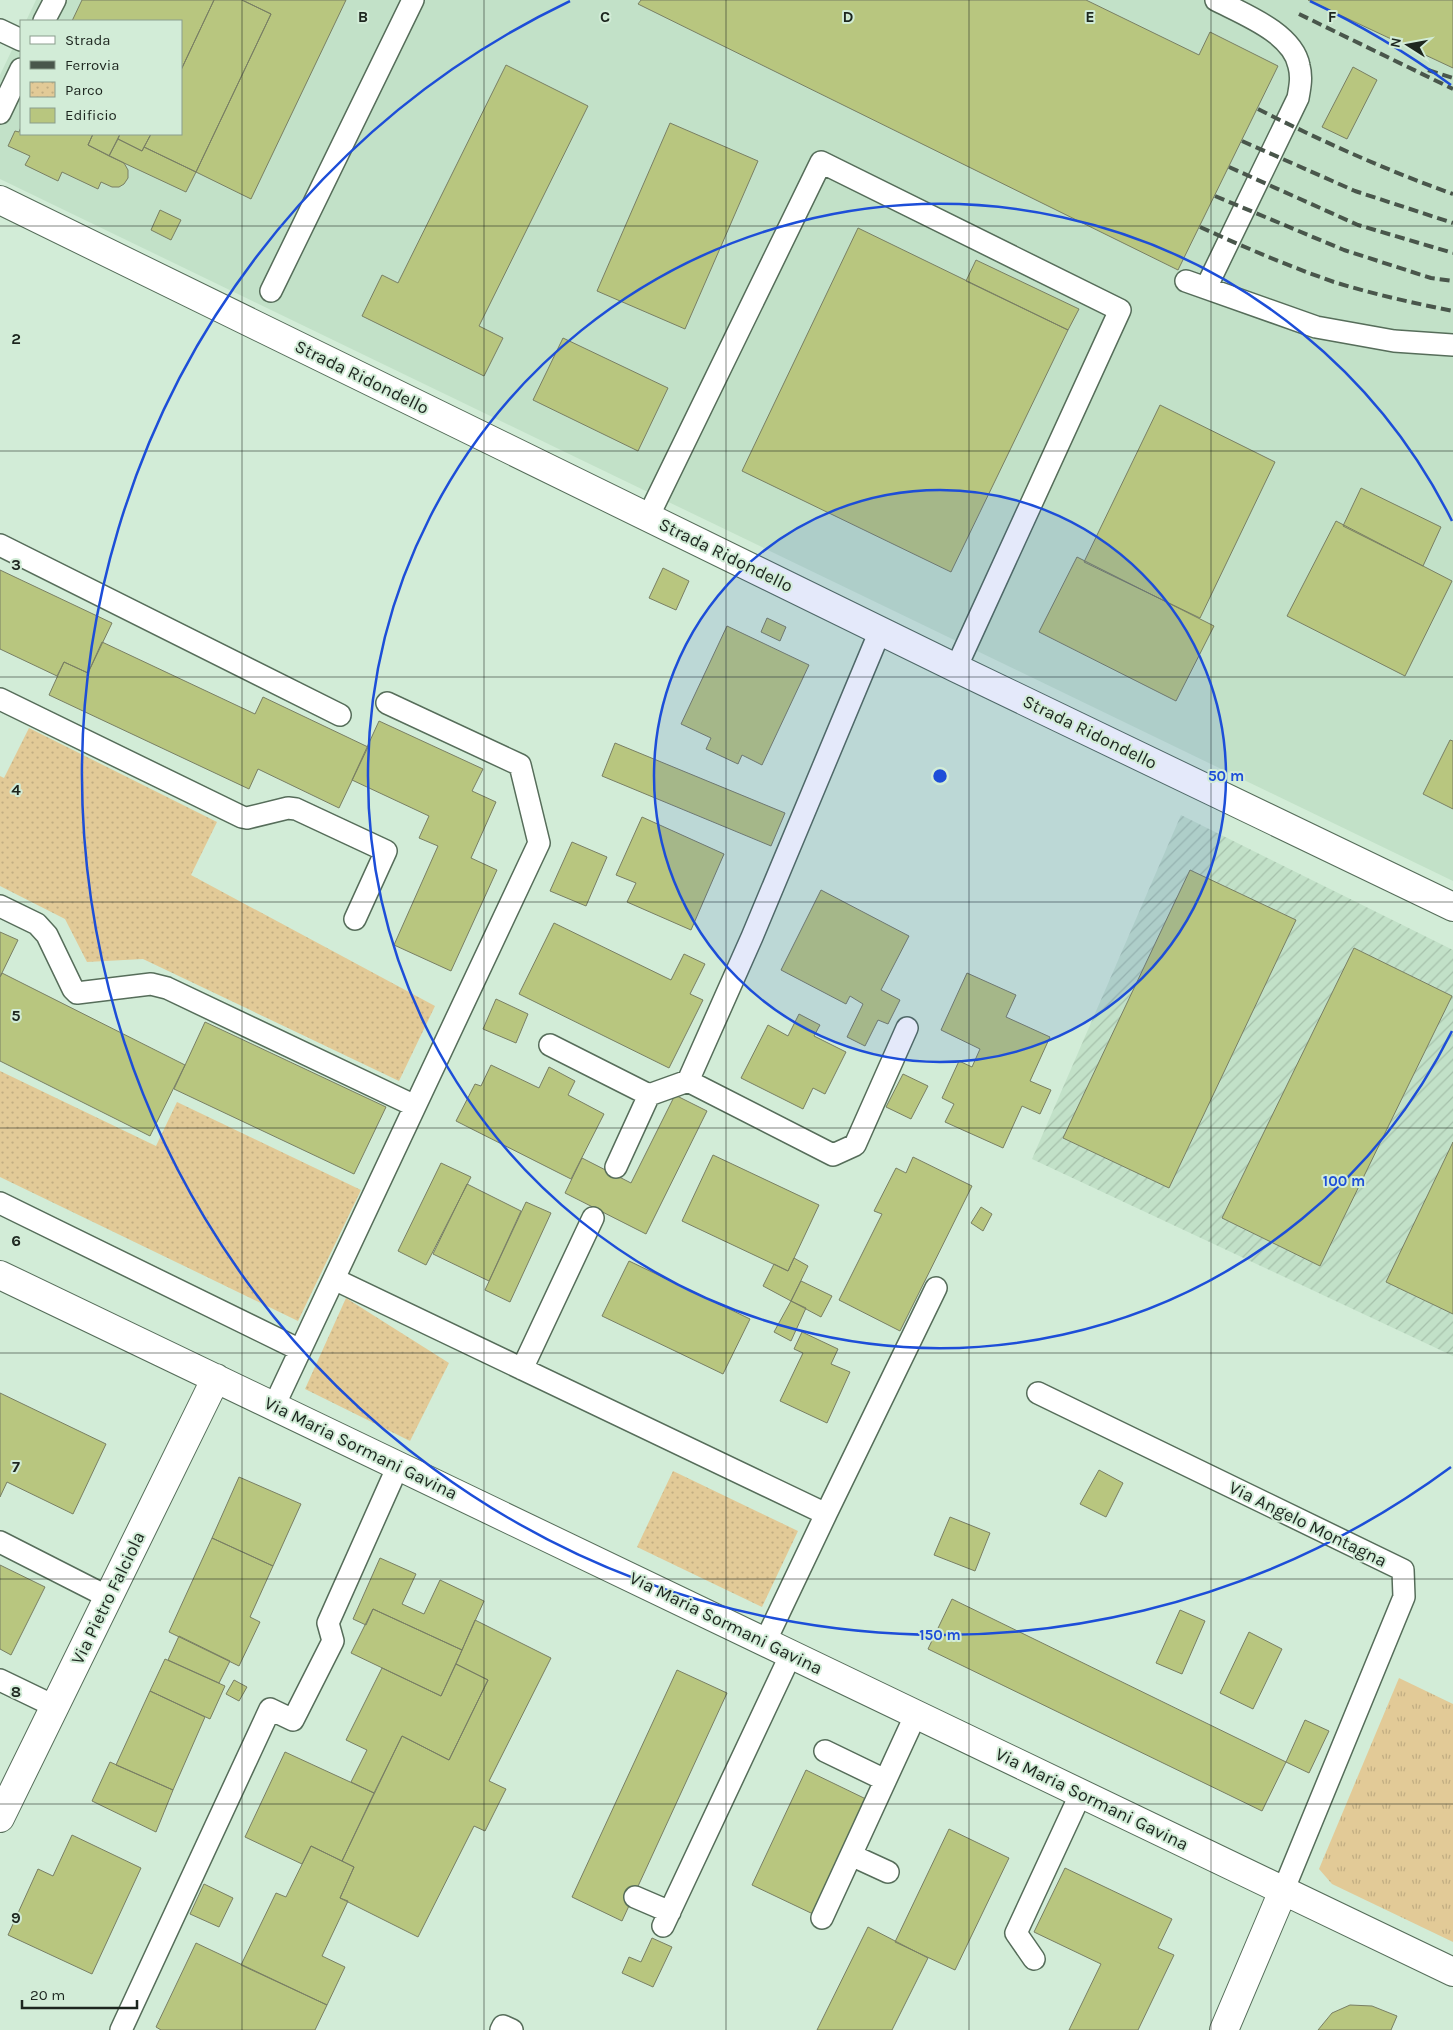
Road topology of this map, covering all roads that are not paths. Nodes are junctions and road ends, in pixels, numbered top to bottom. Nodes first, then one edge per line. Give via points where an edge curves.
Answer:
1 (55, 0) edge
2 (413, 0) edge
3 (1216, 0) edge
4 (45, 20) edge
5 (0, 30) edge
6 (20, 40) edge
7 (20, 71) edge
8 (0, 113) edge
9 (0, 200) edge
10 (1186, 281) dead end
11 (1206, 288) junction
12 (271, 291) dead end
13 (1453, 345) edge
14 (648, 517) junction
15 (0, 546) edge
16 (880, 630) junction
17 (956, 668) junction
18 (0, 699) edge
19 (387, 703) dead end
20 (340, 716) dead end
21 (0, 906) edge
22 (1453, 907) edge
23 (355, 919) dead end
24 (907, 1028) dead end
25 (550, 1045) dead end
26 (688, 1081) junction
27 (649, 1095) junction
28 (415, 1106) junction
29 (616, 1167) dead end
30 (0, 1203) edge
31 (593, 1218) dead end
32 (0, 1275) edge
33 (334, 1279) junction
34 (936, 1288) dead end
35 (300, 1350) junction
36 (522, 1369) junction
37 (216, 1378) junction
38 (1038, 1393) dead end
39 (274, 1406) junction
40 (398, 1466) junction
41 (826, 1514) junction
42 (0, 1542) edge
43 (108, 1597) junction
44 (765, 1642) junction
45 (791, 1654) junction
46 (0, 1680) edge
47 (54, 1706) junction
48 (916, 1714) junction
49 (825, 1751) dead end
50 (886, 1780) junction
51 (1081, 1793) junction
52 (0, 1818) edge
53 (851, 1855) junction
54 (888, 1872) dead end
55 (1283, 1891) junction
56 (635, 1897) dead end
57 (822, 1918) dead end
58 (1034, 1959) dead end
59 (1453, 1972) edge
60 (121, 2030) edge
61 (502, 2030) edge
62 (512, 2030) edge
63 (1224, 2030) edge

1 - 4 lane
2 - 12 lane
3 - 11 lane via 1275,32 1290,47 1299,65 1301,81 1298,98
5 - 6 lane
7 - 8 lane
9 - 14 street, Strada Ridondello
10 - 11 lane
11 - 13 lane via 1316,327 1394,341
14 - 16 street, Strada Ridondello
14 - 17 lane via 821,162 830,166 1120,310
15 - 20 lane
16 - 17 street, Strada Ridondello
16 - 26 lane
17 - 22 street, Strada Ridondello
18 - 23 lane via 242,817 296,809 386,852
19 - 28 lane via 520,765 539,843
21 - 28 lane via 36,924 47,935 77,993 150,984 167,988
24 - 26 lane via 855,1145 833,1155
25 - 27 lane
26 - 27 lane
27 - 29 lane
28 - 33 lane
30 - 35 lane
31 - 36 lane
32 - 37 street, Via Maria Sormani Gavina
33 - 35 lane
33 - 36 lane
34 - 41 lane
35 - 39 lane
36 - 41 lane
37 - 39 street, Via Maria Sormani Gavina
37 - 43 street, Via Pietro Falciola
38 - 55 lane, Via Angelo Montagna via 1402,1570 1404,1597
39 - 40 street, Via Maria Sormani Gavina
40 - 44 street, Via Maria Sormani Gavina
40 - 60 lane via 328,1623 333,1641 293,1720 270,1709
41 - 44 lane
42 - 43 lane
43 - 47 street, Via Pietro Falciola
44 - 45 street, Via Maria Sormani Gavina
45 - 48 street, Via Maria Sormani Gavina
45 - 56 lane via 667,1919
46 - 47 lane
47 - 52 street, Via Pietro Falciola
48 - 50 lane
48 - 51 street, Via Maria Sormani Gavina
49 - 50 lane
50 - 53 lane
51 - 55 street, Via Maria Sormani Gavina
51 - 58 lane via 1016,1933
53 - 54 lane
53 - 57 lane
55 - 59 street, Via Maria Sormani Gavina
55 - 63 street
61 - 62 lane via 503,2026

